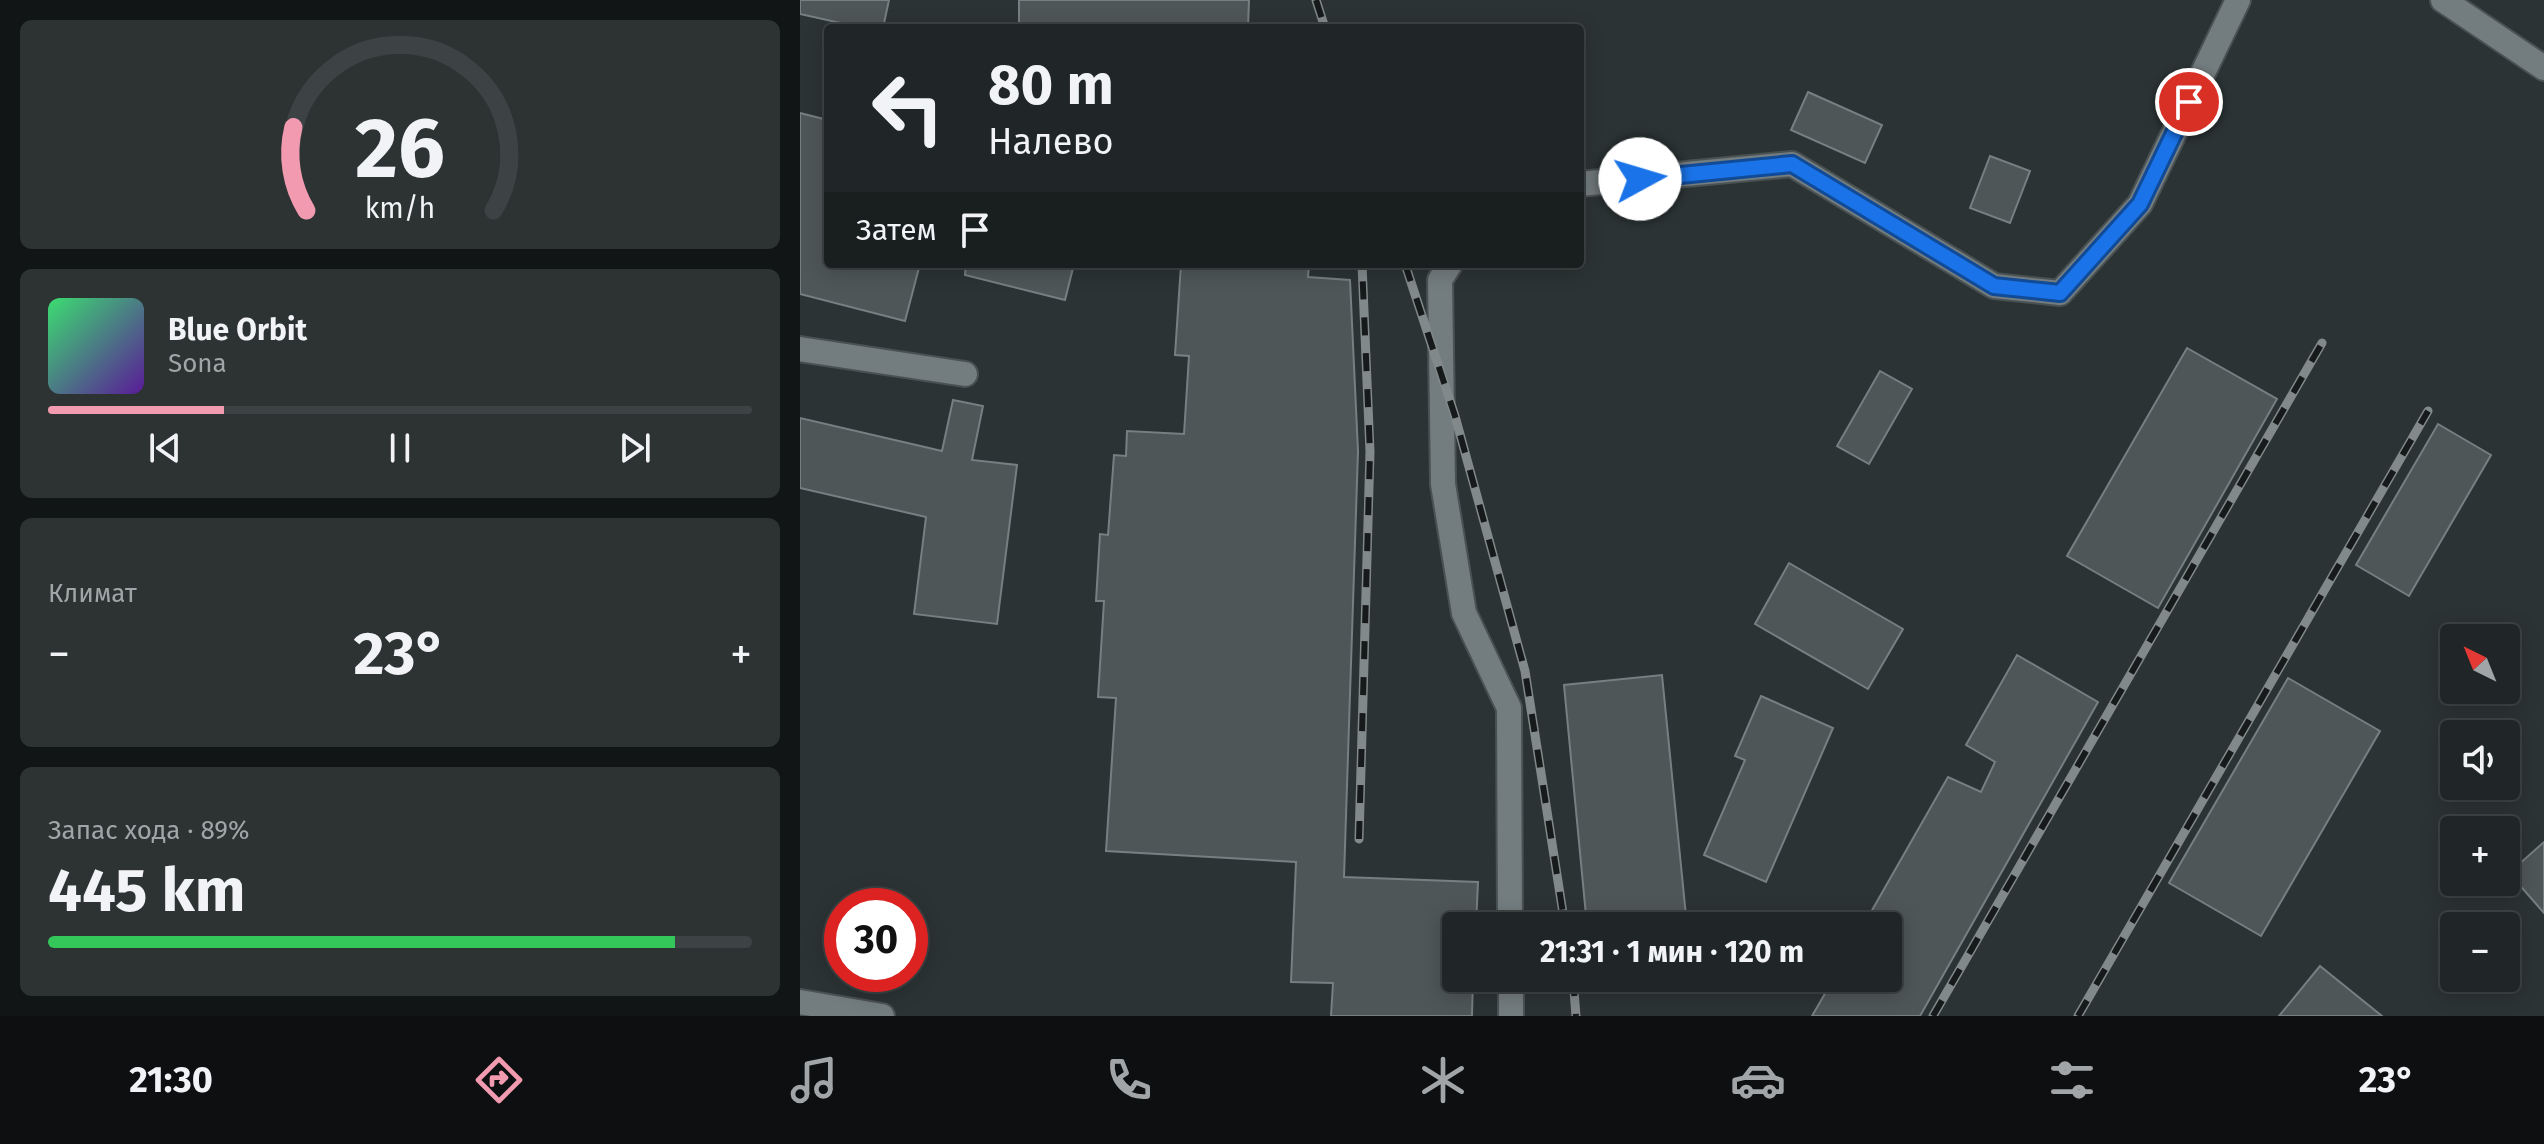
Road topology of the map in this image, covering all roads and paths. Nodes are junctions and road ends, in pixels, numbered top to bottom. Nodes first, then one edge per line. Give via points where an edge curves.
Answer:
1 (2238, 0) edge
2 (2443, 0) edge
3 (2544, 68) edge
4 (1584, 184) edge
5 (1448, 268) edge
6 (800, 349) edge
7 (965, 374) dead end
8 (1510, 912) edge
9 (1511, 992) edge
10 (800, 1002) edge
11 (882, 1016) edge
12 (1511, 1016) edge

1 - 4 street via 2140,204 2060,293 1994,286 1792,164
2 - 3 street
5 - 8 street via 1440,280 1443,484 1464,613 1509,708
6 - 7 street
9 - 12 street
10 - 11 street

